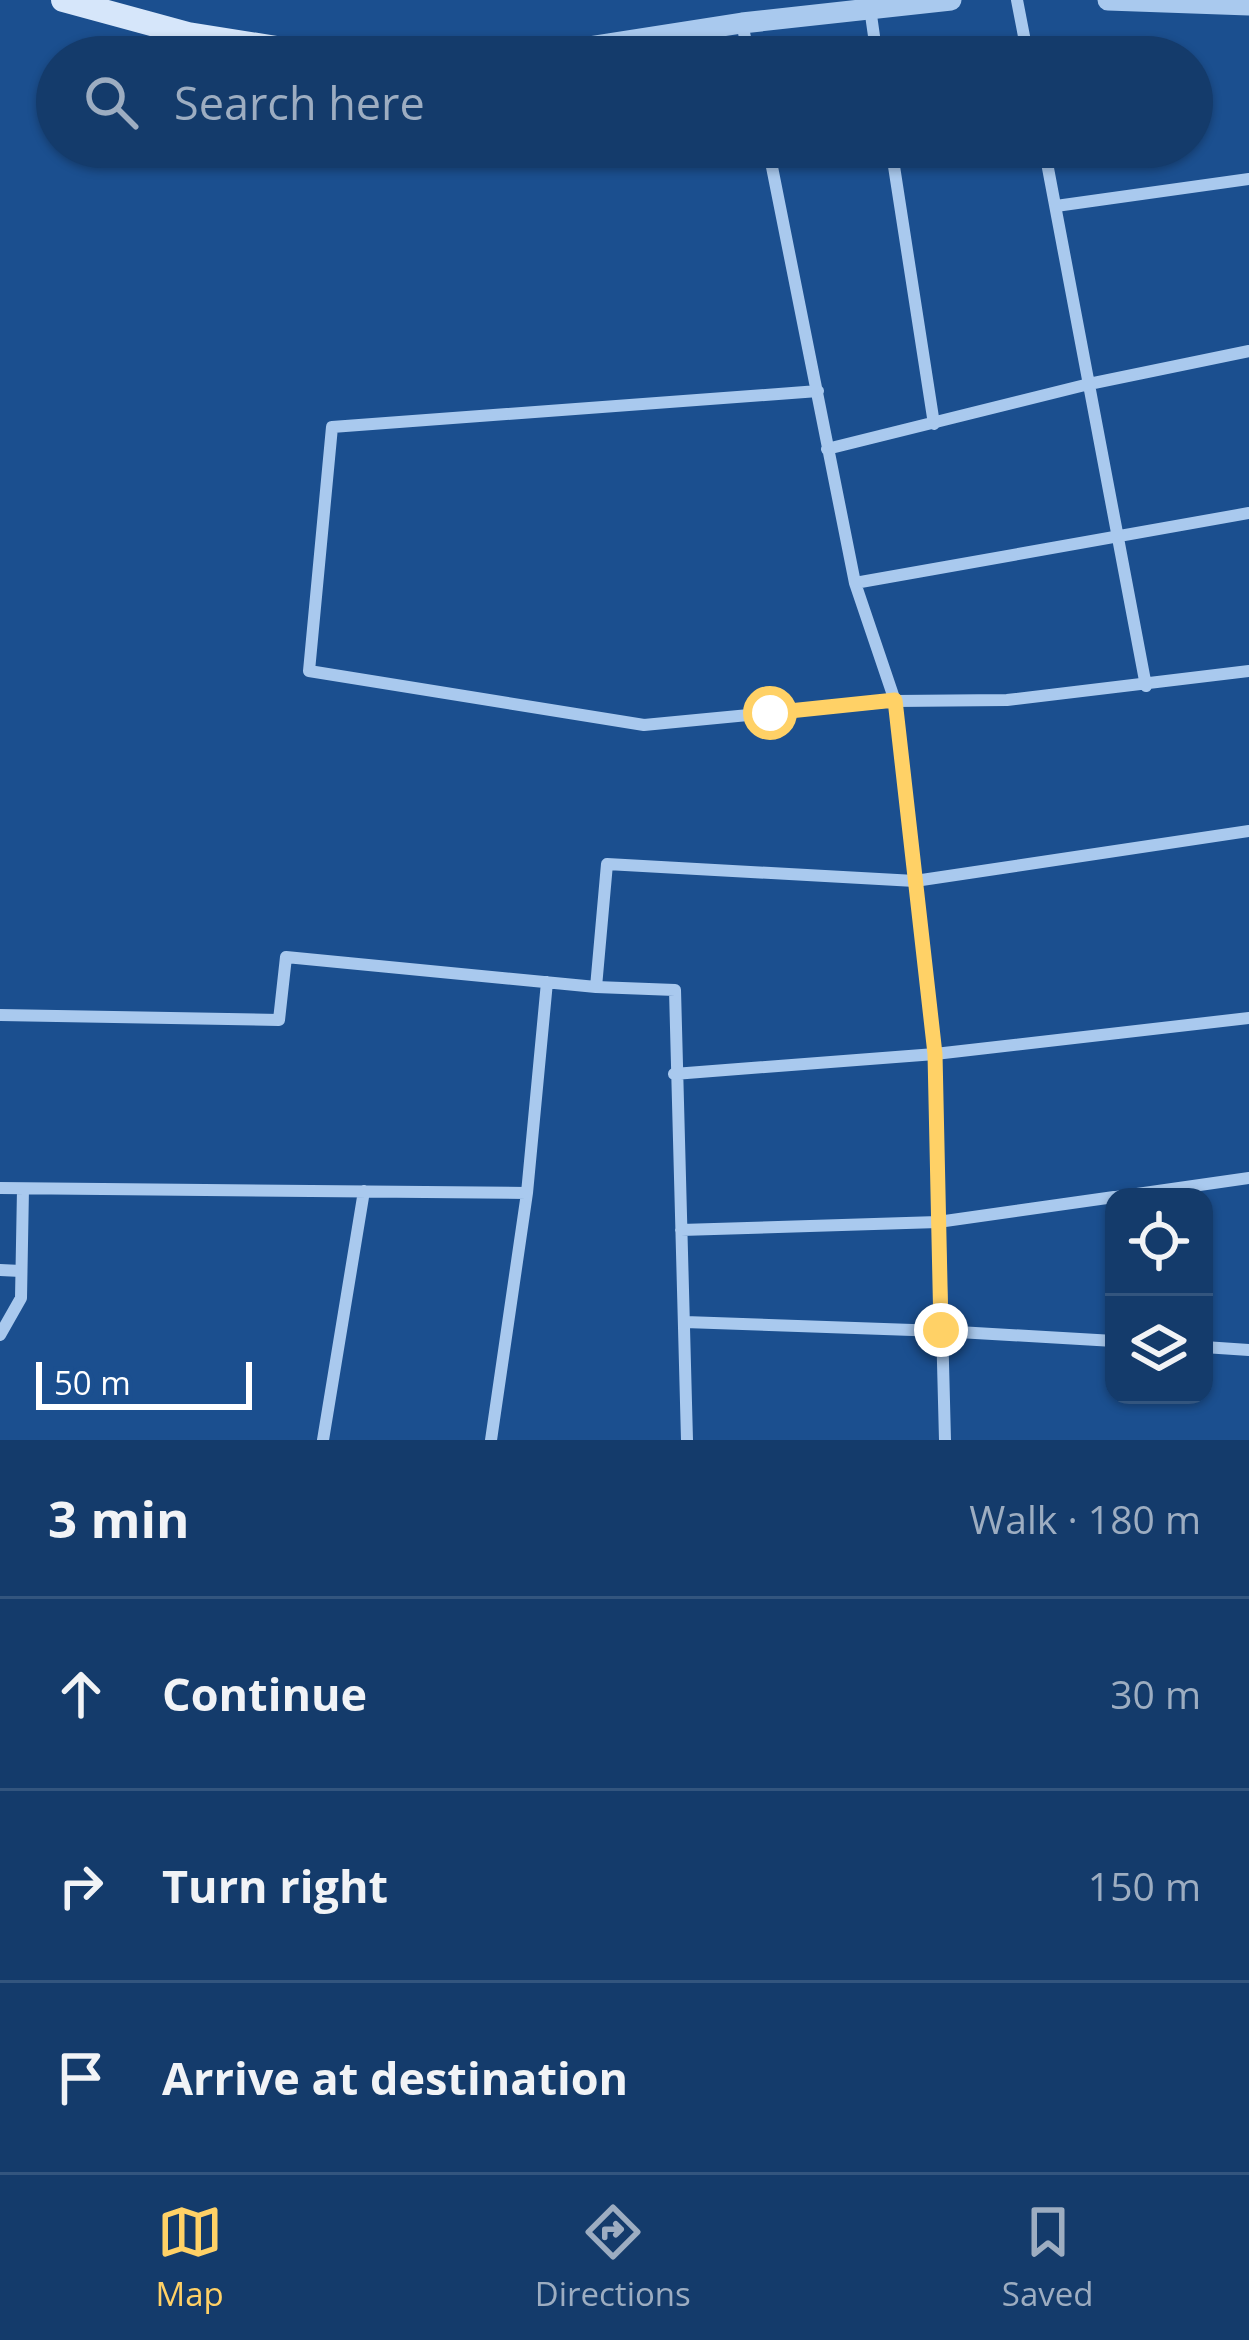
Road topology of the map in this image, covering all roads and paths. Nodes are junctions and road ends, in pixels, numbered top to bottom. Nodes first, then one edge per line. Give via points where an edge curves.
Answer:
1 (63, 0) edge
2 (951, 0) edge
3 (1017, 0) edge
4 (1108, 0) edge
5 (1249, 5) edge
6 (870, 7) junction
7 (742, 23) junction
8 (201, 36) edge
9 (659, 36) edge
10 (745, 36) edge
11 (875, 36) edge
12 (1024, 36) edge
13 (772, 168) edge
14 (894, 168) edge
15 (1049, 168) edge
16 (1249, 179) edge
17 (1056, 206) junction
18 (1249, 351) edge
19 (1089, 384) junction
20 (818, 391) junction
21 (934, 424) junction
22 (827, 449) junction
23 (1249, 513) edge
24 (1118, 536) junction
25 (855, 583) junction
26 (1249, 671) edge
27 (1146, 686) junction
28 (895, 700) junction
29 (1249, 830) edge
30 (915, 881) junction
31 (547, 982) junction
32 (596, 987) junction
33 (0, 1015) edge
34 (1249, 1018) edge
35 (935, 1054) junction
36 (674, 1073) junction
37 (1249, 1178) edge
38 (0, 1188) edge
39 (1178, 1188) edge
40 (23, 1189) junction
41 (364, 1191) junction
42 (527, 1193) junction
43 (1105, 1198) edge
44 (938, 1222) junction
45 (681, 1230) junction
46 (0, 1270) edge
47 (21, 1271) junction
48 (685, 1322) junction
49 (941, 1330) junction
50 (0, 1335) edge
51 (1105, 1341) edge
52 (1213, 1348) edge
53 (1249, 1350) edge
54 (323, 1440) edge
55 (491, 1440) edge
56 (687, 1440) edge
57 (945, 1440) edge

1 - 8 main road
2 - 6 street
3 - 12 street
4 - 5 street
6 - 7 street
6 - 11 street
7 - 9 street
7 - 10 street
13 - 20 street
14 - 21 street
15 - 17 street
16 - 17 street
17 - 19 street
18 - 19 street
19 - 21 street
19 - 24 street
20 - 22 street
20 - 28 street via 332,427 309,671 644,725
21 - 22 street
22 - 25 street
23 - 24 street
24 - 25 street
24 - 27 street
25 - 28 street
26 - 27 street
27 - 28 street via 1007,700
28 - 30 street
29 - 30 street
30 - 32 street via 607,864
30 - 35 street
31 - 32 street
31 - 33 street via 286,957 279,1020
31 - 42 street
32 - 36 street via 675,990
34 - 35 street
35 - 36 street
35 - 44 street
36 - 45 street
37 - 39 street
38 - 40 street
40 - 41 street
40 - 47 street
41 - 42 street
41 - 54 street
42 - 55 street
43 - 44 street
44 - 45 street
44 - 49 street
45 - 48 street
46 - 47 street
47 - 50 street via 21,1298
48 - 49 street
48 - 56 street
49 - 51 street
49 - 57 street
52 - 53 street

